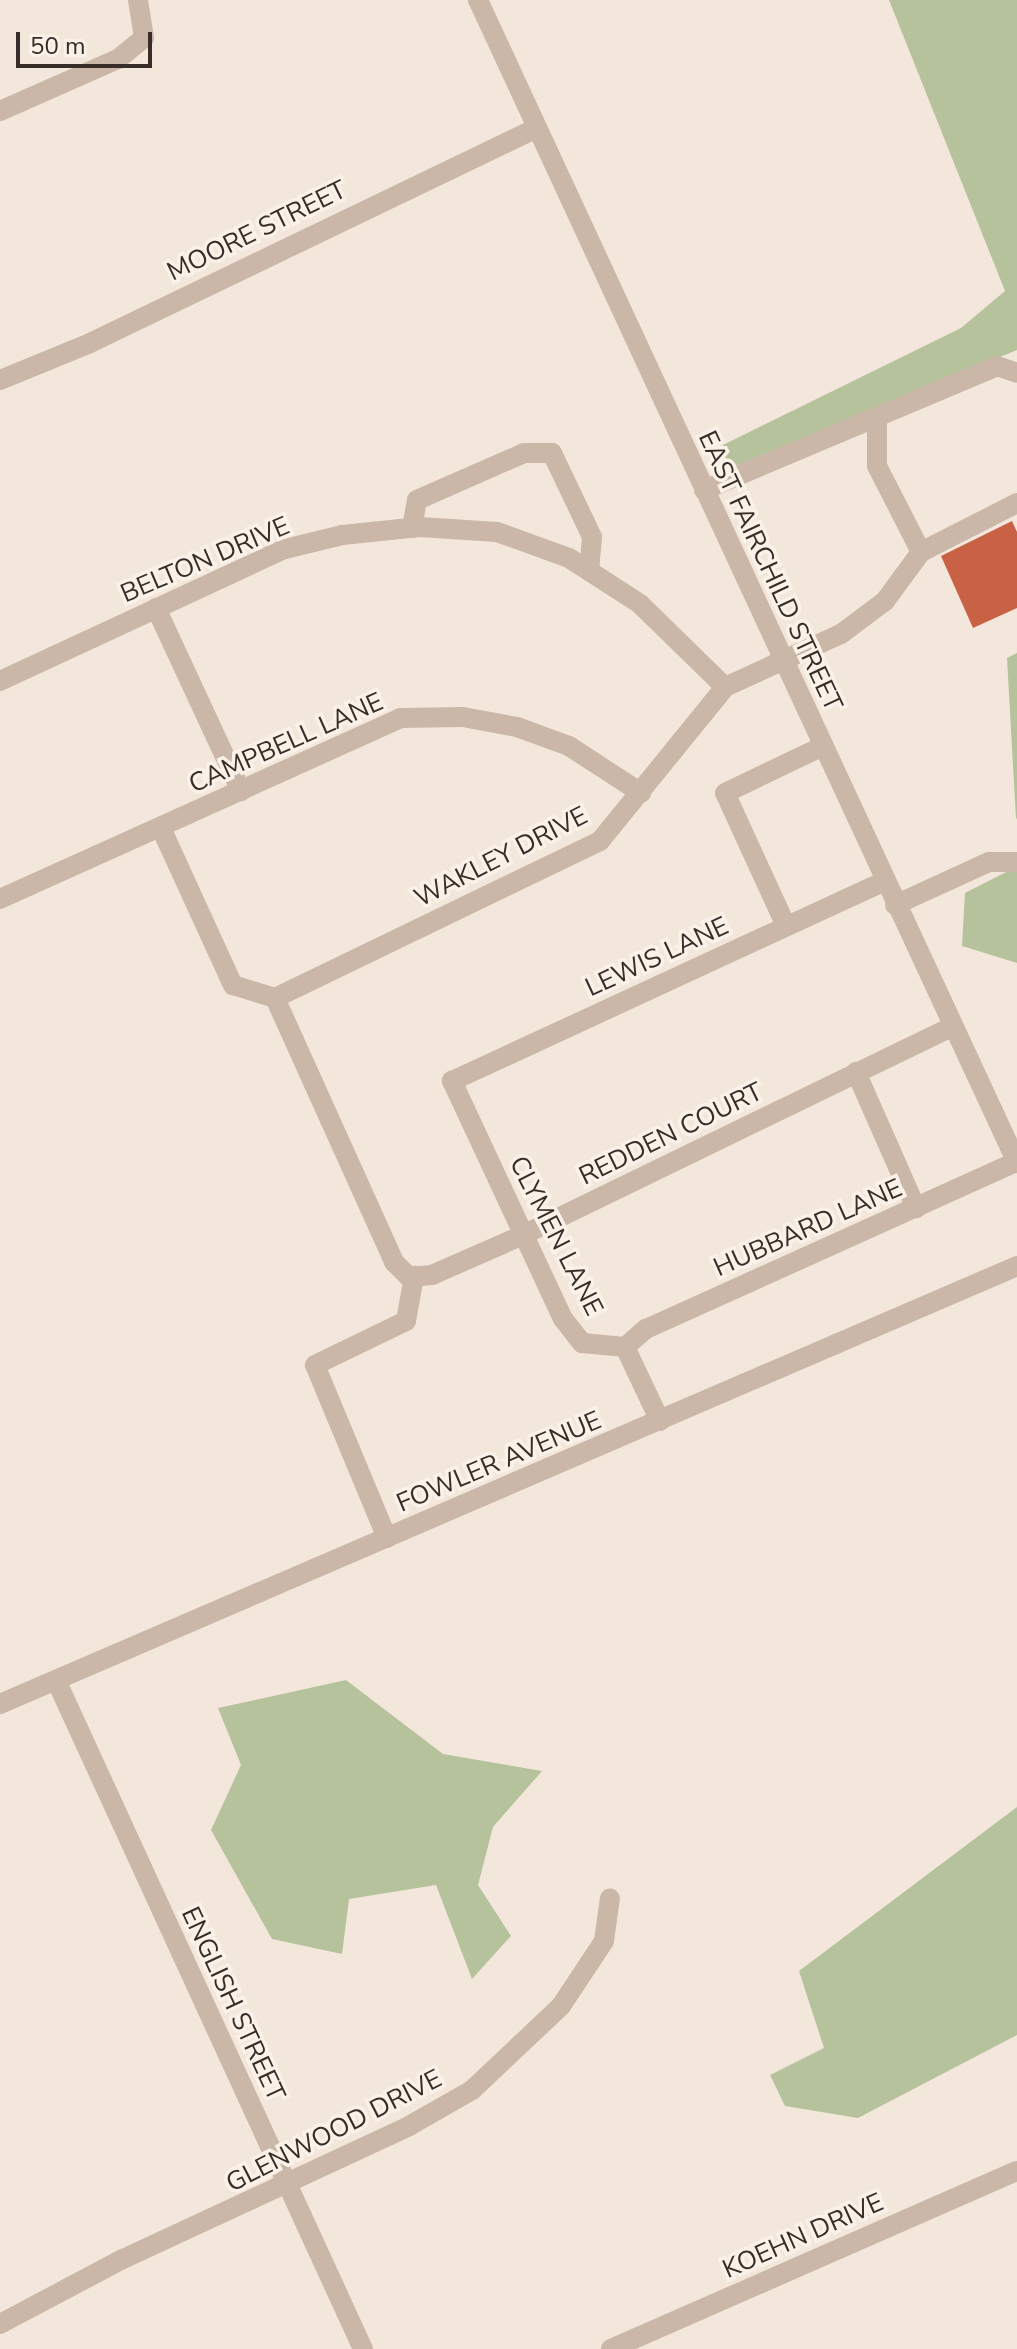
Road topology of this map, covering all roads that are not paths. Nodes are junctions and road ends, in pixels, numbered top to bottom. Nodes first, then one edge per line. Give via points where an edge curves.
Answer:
1 (138, 0) edge
2 (478, 0) edge
3 (0, 111) edge
4 (537, 128) junction
5 (1017, 373) edge
6 (0, 380) edge
7 (877, 420) junction
8 (704, 490) junction
9 (1017, 503) edge
10 (412, 528) junction
11 (921, 552) junction
12 (589, 571) junction
13 (156, 608) junction
14 (784, 662) junction
15 (0, 681) edge
16 (725, 687) junction
17 (823, 746) junction
18 (241, 791) junction
19 (641, 793) junction
20 (161, 828) junction
21 (1017, 862) edge
22 (884, 881) junction
23 (0, 899) edge
24 (895, 905) junction
25 (786, 926) junction
26 (275, 998) junction
27 (953, 1026) junction
28 (856, 1072) junction
29 (452, 1081) joint
30 (1017, 1162) edge
31 (916, 1208) junction
32 (523, 1235) junction
33 (1017, 1266) edge
34 (412, 1276) junction
35 (625, 1347) junction
36 (660, 1421) junction
37 (387, 1538) junction
38 (56, 1680) junction
39 (0, 1704) edge
40 (610, 1898) dead end
41 (1017, 2171) edge
42 (287, 2184) junction
43 (0, 2324) edge
44 (363, 2349) edge
45 (611, 2349) edge

1 - 3 street via 144,38 118,59
2 - 4 street, EAST FAIRCHILD STREET
4 - 6 street, MOORE STREET via 90,343
4 - 8 street, EAST FAIRCHILD STREET
5 - 7 street via 997,366
7 - 8 street
7 - 11 street via 877,466
8 - 14 street, EAST FAIRCHILD STREET
9 - 11 street
10 - 12 street, BELTON DRIVE via 497,532 569,558
10 - 12 street via 417,500 524,453 552,453 592,537
10 - 13 street, BELTON DRIVE via 342,535 285,549
11 - 14 street, WAKLEY DRIVE via 885,601 841,634
12 - 16 street, BELTON DRIVE via 640,604
13 - 15 street, BELTON DRIVE
13 - 18 street
14 - 16 street, WAKLEY DRIVE
14 - 17 street, EAST FAIRCHILD STREET
16 - 19 street, WAKLEY DRIVE
17 - 22 street, EAST FAIRCHILD STREET
17 - 25 street via 725,793
18 - 19 street, CAMPBELL LANE via 400,718 463,717 517,727 569,746
18 - 20 street, CAMPBELL LANE
19 - 26 street, WAKLEY DRIVE via 600,841
20 - 23 street, CAMPBELL LANE
20 - 26 street via 233,985
21 - 24 street via 989,862
22 - 24 street, EAST FAIRCHILD STREET
22 - 25 street, LEWIS LANE
24 - 27 street, EAST FAIRCHILD STREET
25 - 29 street, LEWIS LANE
26 - 34 street via 394,1262
27 - 28 street, REDDEN COURT
27 - 30 street, EAST FAIRCHILD STREET
28 - 31 street
28 - 32 street, REDDEN COURT
29 - 32 street, CLYMEN LANE
30 - 31 street, HUBBARD LANE
31 - 35 street, HUBBARD LANE via 646,1329
32 - 34 street, REDDEN COURT via 432,1275
32 - 35 street, CLYMEN LANE via 563,1319 582,1343
33 - 36 street, FOWLER AVENUE
34 - 37 street via 406,1321 315,1365
35 - 36 street
36 - 37 street, FOWLER AVENUE
37 - 38 street, FOWLER AVENUE
38 - 39 street, FOWLER AVENUE
38 - 42 street, ENGLISH STREET
40 - 42 street, GLENWOOD DRIVE via 604,1941 561,2006 520,2050 472,2090
41 - 45 street, KOEHN DRIVE
42 - 43 street, GLENWOOD DRIVE via 123,2259
42 - 44 street, ENGLISH STREET

